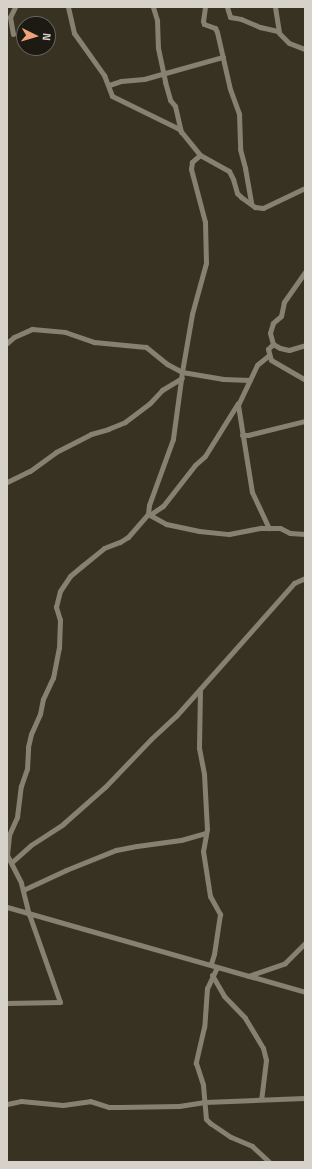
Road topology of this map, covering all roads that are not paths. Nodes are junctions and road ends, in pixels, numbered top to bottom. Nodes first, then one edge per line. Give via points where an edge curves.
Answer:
1 (15, 7) edge
2 (68, 7) edge
3 (153, 7) edge
4 (204, 7) edge
5 (227, 7) edge
6 (275, 7) edge
7 (278, 31) junction
8 (13, 34) dead end
9 (305, 49) edge
10 (223, 57) junction
11 (164, 73) junction
12 (109, 85) junction
13 (181, 133) junction
14 (200, 155) junction
15 (305, 188) edge
16 (251, 203) junction
17 (305, 272) edge
18 (7, 343) edge
19 (273, 344) junction
20 (305, 345) edge
21 (268, 356) junction
22 (182, 375) junction
23 (250, 380) junction
24 (305, 380) edge
25 (238, 403) junction
26 (305, 421) edge
27 (245, 437) junction
28 (7, 482) edge
29 (149, 514) junction
30 (269, 528) junction
31 (305, 534) edge
32 (305, 578) edge
33 (200, 689) junction
34 (206, 833) junction
35 (7, 855) edge
36 (12, 862) junction
37 (23, 890) junction
38 (7, 907) edge
39 (29, 914) junction
40 (305, 944) edge
41 (211, 964) junction
42 (217, 967) junction
43 (212, 975) junction
44 (248, 976) junction
45 (305, 992) edge
46 (7, 1003) edge
47 (305, 1098) edge
48 (261, 1099) junction
49 (205, 1102) junction
50 (7, 1104) edge
51 (269, 1162) edge

1 - 8 street via 10,17
2 - 12 street via 74,33
3 - 11 street
4 - 10 street via 203,22 215,28
5 - 7 street via 230,17 260,28
6 - 7 street
7 - 9 street via 289,43
10 - 11 street
10 - 16 street via 239,114 240,149
11 - 12 street
11 - 13 street
12 - 13 street via 114,97 172,125
13 - 14 street
14 - 16 street via 229,171 238,194
14 - 22 street via 192,162 191,169 206,222 206,266 192,314
15 - 16 street via 263,208 258,209
17 - 19 street via 284,302 281,316 273,323 270,334
18 - 22 street via 32,329 65,332 94,342 146,348
19 - 20 street via 290,350
19 - 21 street via 268,350
21 - 23 street via 257,365
21 - 24 street via 275,364
22 - 23 street
22 - 28 street via 125,422 91,434
22 - 29 street via 173,439 149,505
23 - 25 street
25 - 27 street
25 - 29 street via 205,456 163,506
26 - 27 street
27 - 30 street via 252,492
29 - 30 street via 172,526 224,534
29 - 35 street via 128,536 104,548 70,576 60,591 56,607 60,620 59,648 53,678 43,699 30,740 27,769 21,786 17,818 9,835
30 - 31 street
32 - 33 street via 294,583
33 - 34 street via 199,748 204,774
33 - 36 street via 105,787 63,824 31,845
34 - 37 street via 181,840 116,850
34 - 41 street via 204,863 210,896 220,914
35 - 36 street
36 - 37 street
37 - 39 street
38 - 39 street
39 - 41 street
39 - 46 street via 60,1002
40 - 44 street via 285,963
41 - 42 street
42 - 43 street
42 - 44 street
43 - 48 street via 224,996 245,1018 263,1048 266,1060
43 - 49 street via 207,988 206,1011 196,1064
44 - 45 street
47 - 48 street
48 - 49 street
49 - 50 street via 179,1106 115,1107 90,1101 58,1104 21,1101
49 - 51 street via 207,1121 231,1137 252,1146

